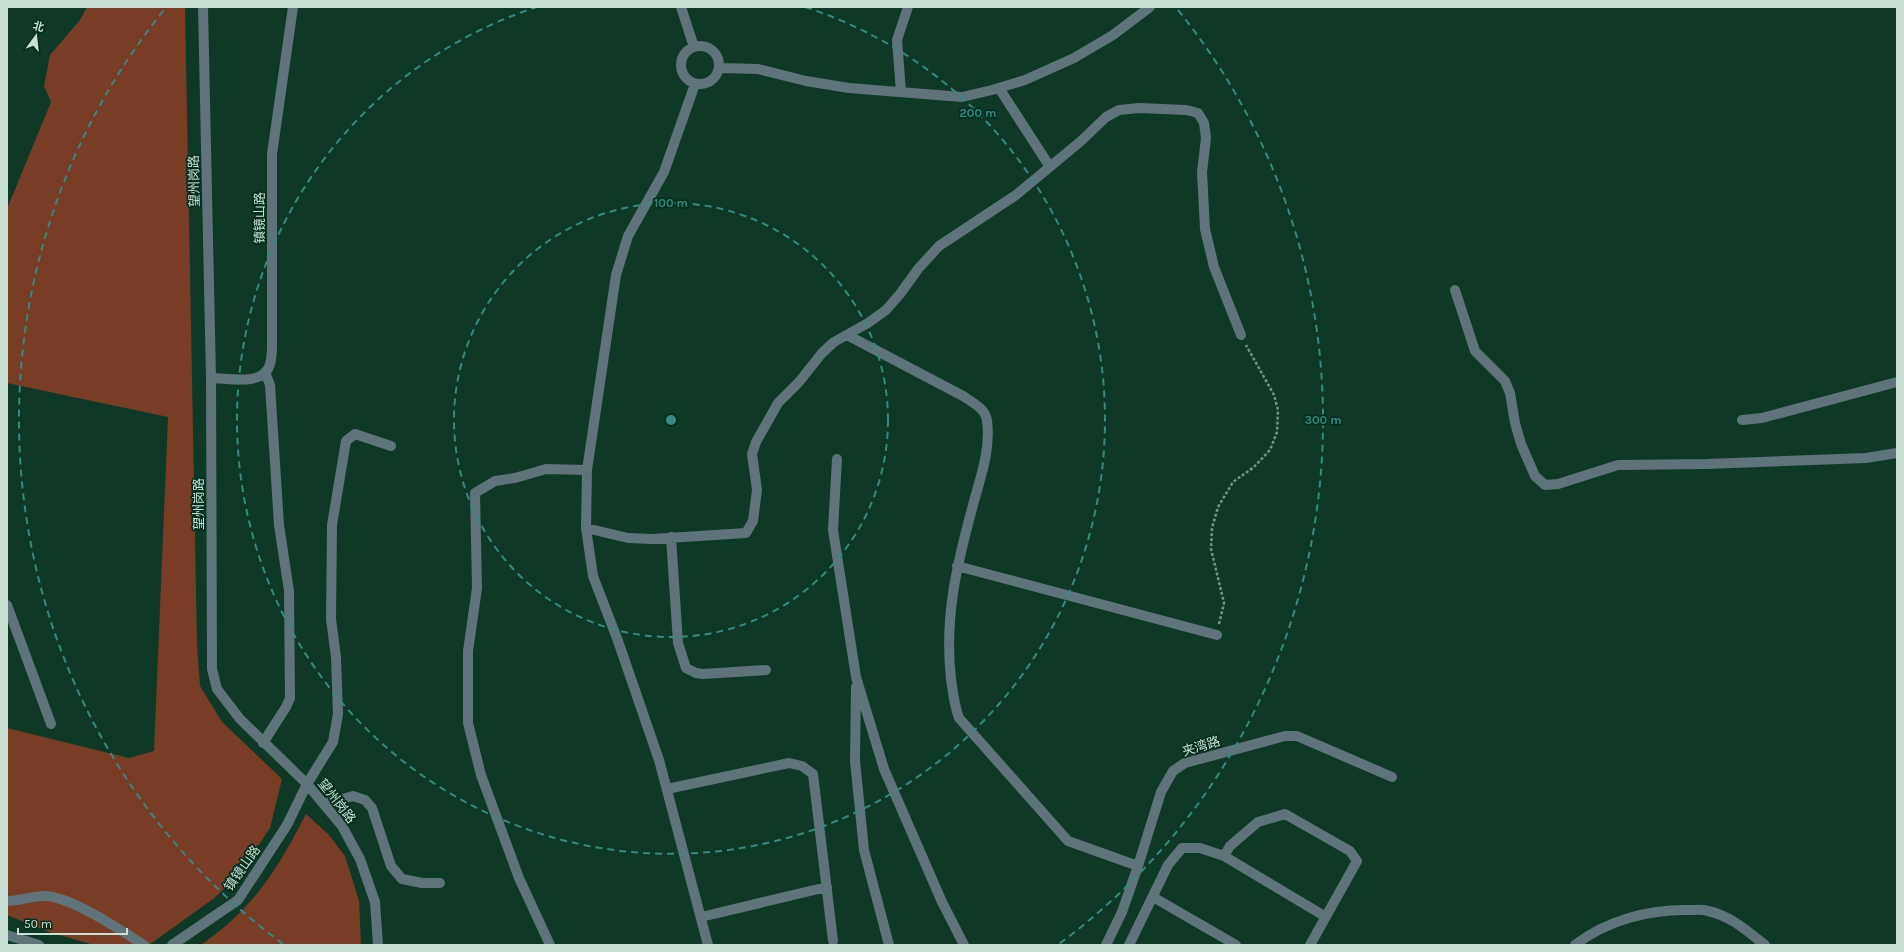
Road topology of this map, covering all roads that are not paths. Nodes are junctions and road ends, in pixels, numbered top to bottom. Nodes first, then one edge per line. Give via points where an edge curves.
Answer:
1 (203, 7) edge
2 (293, 7) edge
3 (681, 7) edge
4 (908, 7) edge
5 (1150, 7) edge
6 (694, 47) junction
7 (719, 68) junction
8 (695, 84) junction
9 (999, 88) junction
10 (901, 92) junction
11 (1050, 167) junction
12 (1455, 290) dead end
13 (847, 335) junction
14 (1241, 336) road end
15 (265, 372) junction
16 (211, 378) junction
17 (1897, 382) edge
18 (1742, 420) dead end
19 (391, 446) dead end
20 (1897, 453) edge
21 (837, 459) dead end
22 (586, 470) junction
23 (586, 528) junction
24 (671, 537) junction
25 (957, 566) junction
26 (7, 605) edge
27 (1217, 635) road end
28 (766, 670) dead end
29 (856, 677) junction
30 (51, 724) dead end
31 (263, 743) junction
32 (1392, 777) dead end
33 (307, 784) junction
34 (667, 789) junction
35 (324, 804) junction
36 (1224, 856) junction
37 (1138, 866) junction
38 (440, 883) dead end
39 (827, 887) junction
40 (1153, 897) junction
41 (7, 901) edge
42 (701, 917) junction
43 (1326, 917) junction
44 (7, 935) edge
45 (833, 941) dead end
46 (39, 945) edge
47 (144, 945) edge
48 (172, 945) edge
49 (378, 945) edge
50 (550, 945) edge
51 (708, 945) edge
52 (889, 945) edge
53 (964, 945) edge
54 (1106, 945) edge
55 (1129, 945) edge
56 (1236, 945) edge
57 (1310, 945) edge
58 (1575, 945) edge
59 (1765, 945) edge

1 - 16 street, 望州岗路
2 - 15 street, 镇镜山路 via 272,154 272,345 269,366
3 - 6 street
4 - 10 street via 897,40
5 - 9 street via 1113,35 1074,58 1025,80
6 - 7 street via 700,46 712,51
6 - 8 street via 684,54 680,66 685,77
7 - 8 street via 712,80
7 - 10 street via 758,69 831,86
8 - 22 street via 664,172 628,236 616,275
9 - 10 street via 962,97
9 - 11 street
11 - 13 street via 1016,195 939,246 886,310
11 - 14 street via 1106,117 1119,110 1138,108 1198,113 1204,122 1206,138 1202,172 1205,228 1214,267
12 - 20 street via 1475,351 1505,381 1521,444 1535,476 1545,484 1558,484 1618,465 1866,458
13 - 24 street via 822,353 778,403 762,429 752,454 757,490 754,520 746,533
13 - 25 street via 963,396 979,407 987,420 988,447
15 - 16 street via 250,379
15 - 31 street via 270,385 279,525 289,591 290,698
16 - 31 street, 望州岗路 via 212,669 217,689
17 - 18 street via 1762,418
19 - 33 street, 镇镜山路 via 355,434 346,441 332,525 331,619 336,657 338,714 333,742
21 - 29 street via 833,530
22 - 23 street
22 - 50 street via 546,469 496,481 475,494 477,588 468,651 468,723 481,775 519,878
23 - 24 street via 628,538
23 - 34 street via 593,576
24 - 28 street via 678,643 686,668 703,674
25 - 27 street
25 - 37 street via 951,607 949,661 954,706 959,718 1068,841
26 - 30 street
29 - 52 street via 855,761 864,850
29 - 53 street via 884,769 942,902
31 - 33 street, 望州岗路
32 - 37 street, 夹湾路 via 1296,736 1285,736 1185,763 1173,771 1161,792
33 - 35 street, 望州岗路
33 - 48 street, 镇镜山路 via 287,826 238,900
34 - 39 street via 789,763 802,766 813,774
34 - 42 street
35 - 38 street via 353,796 365,800 372,808 391,866 402,879
35 - 49 street, 望州岗路 via 342,826 360,859 375,902
36 - 40 street via 1200,848 1182,848 1168,865
36 - 43 street
36 - 43 street via 1230,846 1258,822 1286,814 1350,851 1357,861
37 - 54 street, 夹湾路 via 1122,912
39 - 42 street
39 - 45 street
40 - 55 street
40 - 56 street
41 - 47 street via 46,896 60,900 92,914
42 - 51 street
43 - 57 street
44 - 46 street
58 - 59 street via 1587,936 1617,922 1650,913 1674,910 1708,911 1735,921

